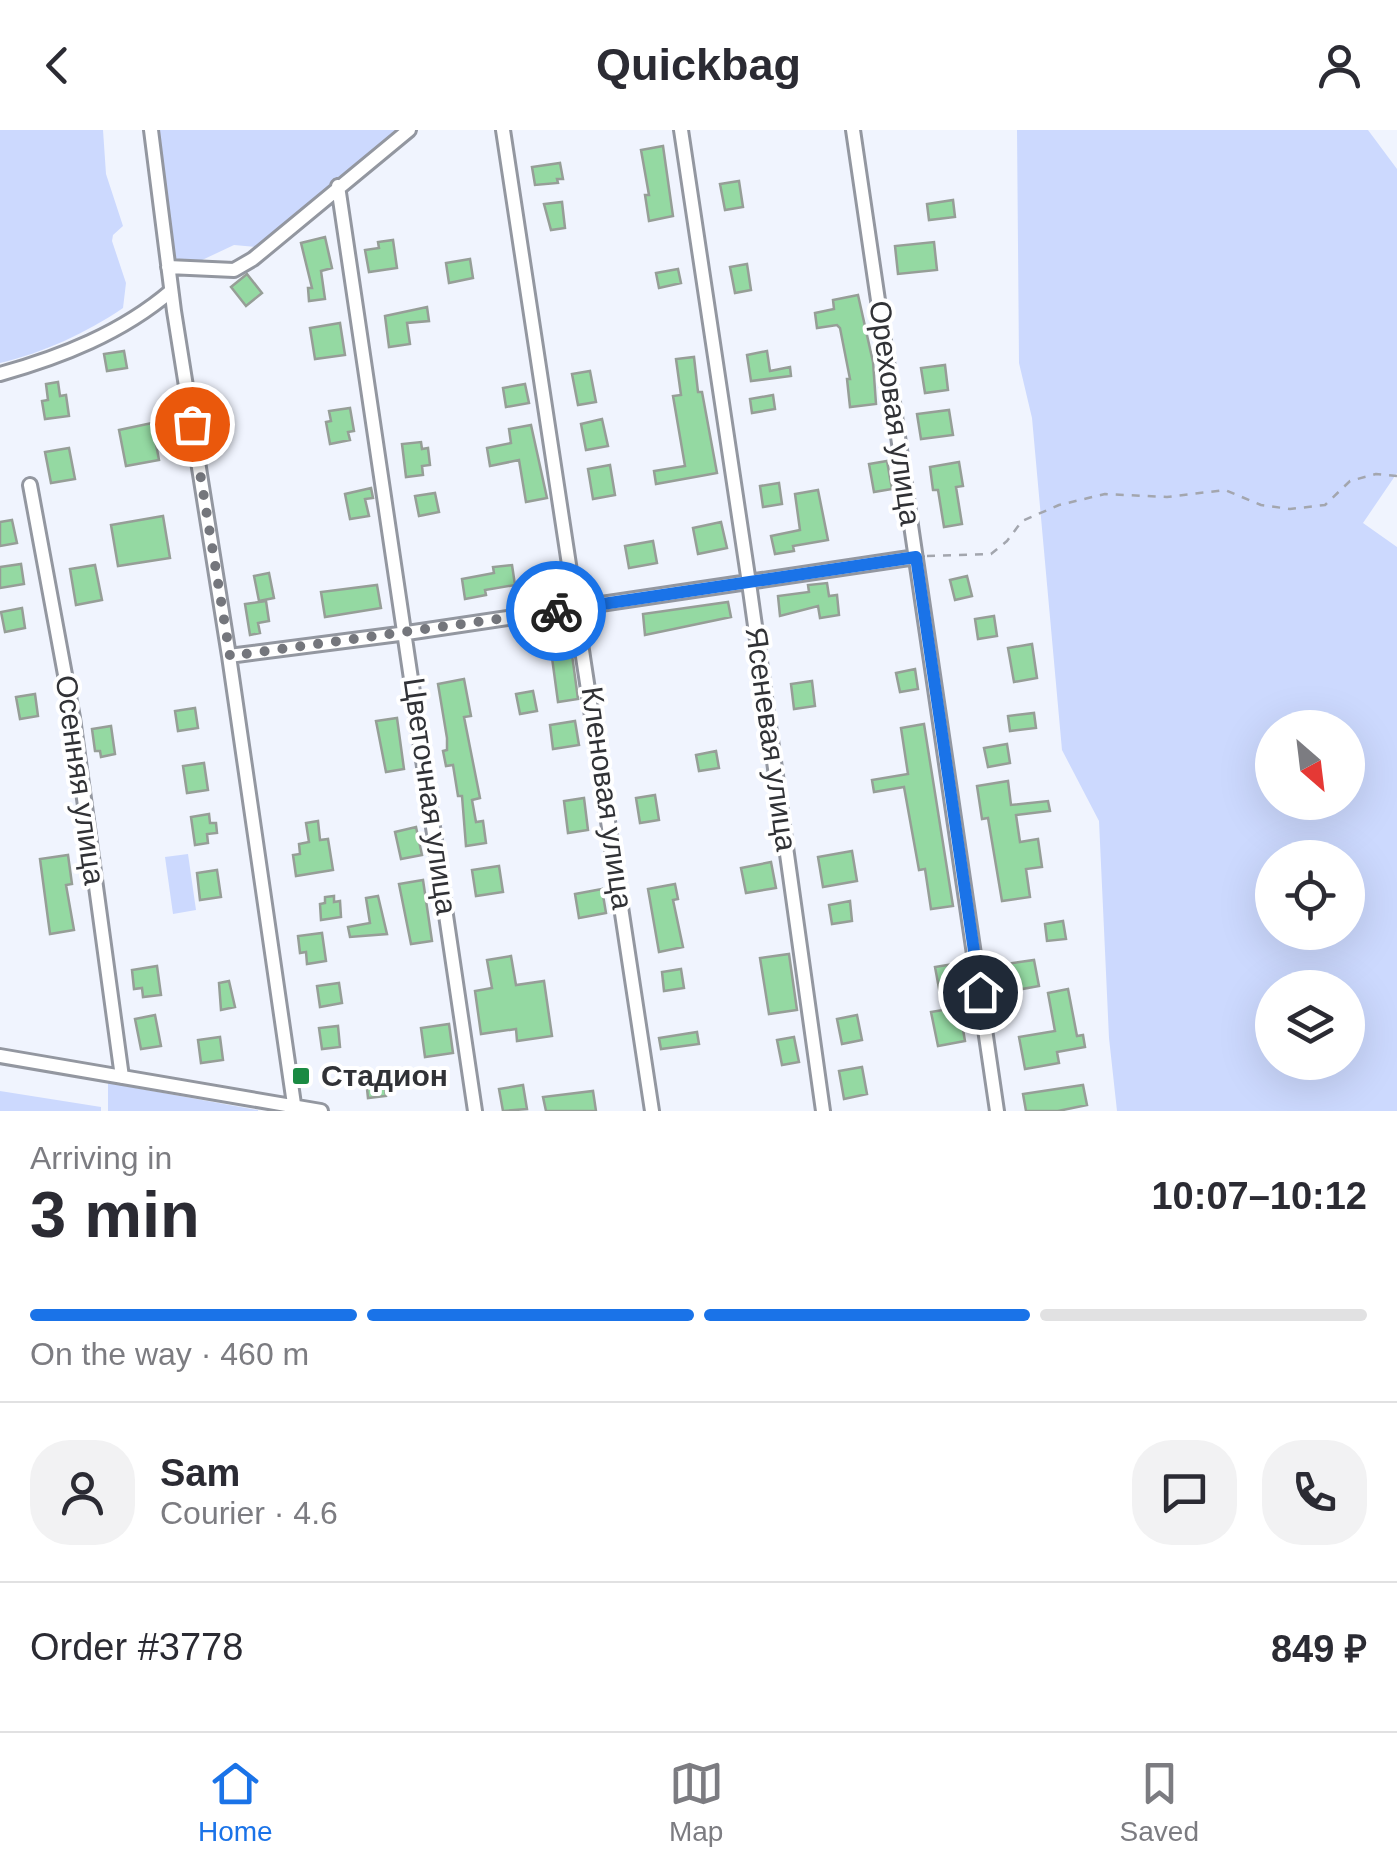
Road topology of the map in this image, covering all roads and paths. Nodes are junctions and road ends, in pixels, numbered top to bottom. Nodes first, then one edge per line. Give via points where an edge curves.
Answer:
1 (152, 130) edge
2 (409, 130) edge
3 (504, 130) edge
4 (681, 130) edge
5 (853, 130) edge
6 (338, 186) junction
7 (168, 268) junction
8 (171, 292) junction
9 (0, 374) edge
10 (1397, 476) edge
11 (30, 484) dead end
12 (916, 557) junction
13 (749, 583) junction
14 (576, 608) junction
15 (406, 633) junction
16 (230, 656) junction
17 (0, 1056) edge
18 (122, 1077) junction
19 (295, 1109) edge
20 (321, 1111) edge
21 (475, 1111) edge
22 (652, 1111) edge
23 (823, 1111) edge
24 (997, 1111) edge

1 - 7 street
2 - 6 street
3 - 14 street, Кленовая улица
4 - 13 street, Ясеневая улица
5 - 12 street, Ореховая улица
6 - 7 street via 234,270
6 - 15 street, Цветочная улица
7 - 8 street
8 - 9 street via 101,336
8 - 16 street
10 - 12 path via 1350,481 1325,505 1290,509 1225,490 1105,494 1022,521 991,554
11 - 18 street, Осенняя улица via 73,718
12 - 13 street
12 - 24 street, Ореховая улица
13 - 14 street
13 - 23 street, Ясеневая улица
14 - 15 street
14 - 22 street, Кленовая улица
15 - 16 street
15 - 21 street, Цветочная улица
16 - 19 street
17 - 18 street
18 - 19 street
19 - 20 street

